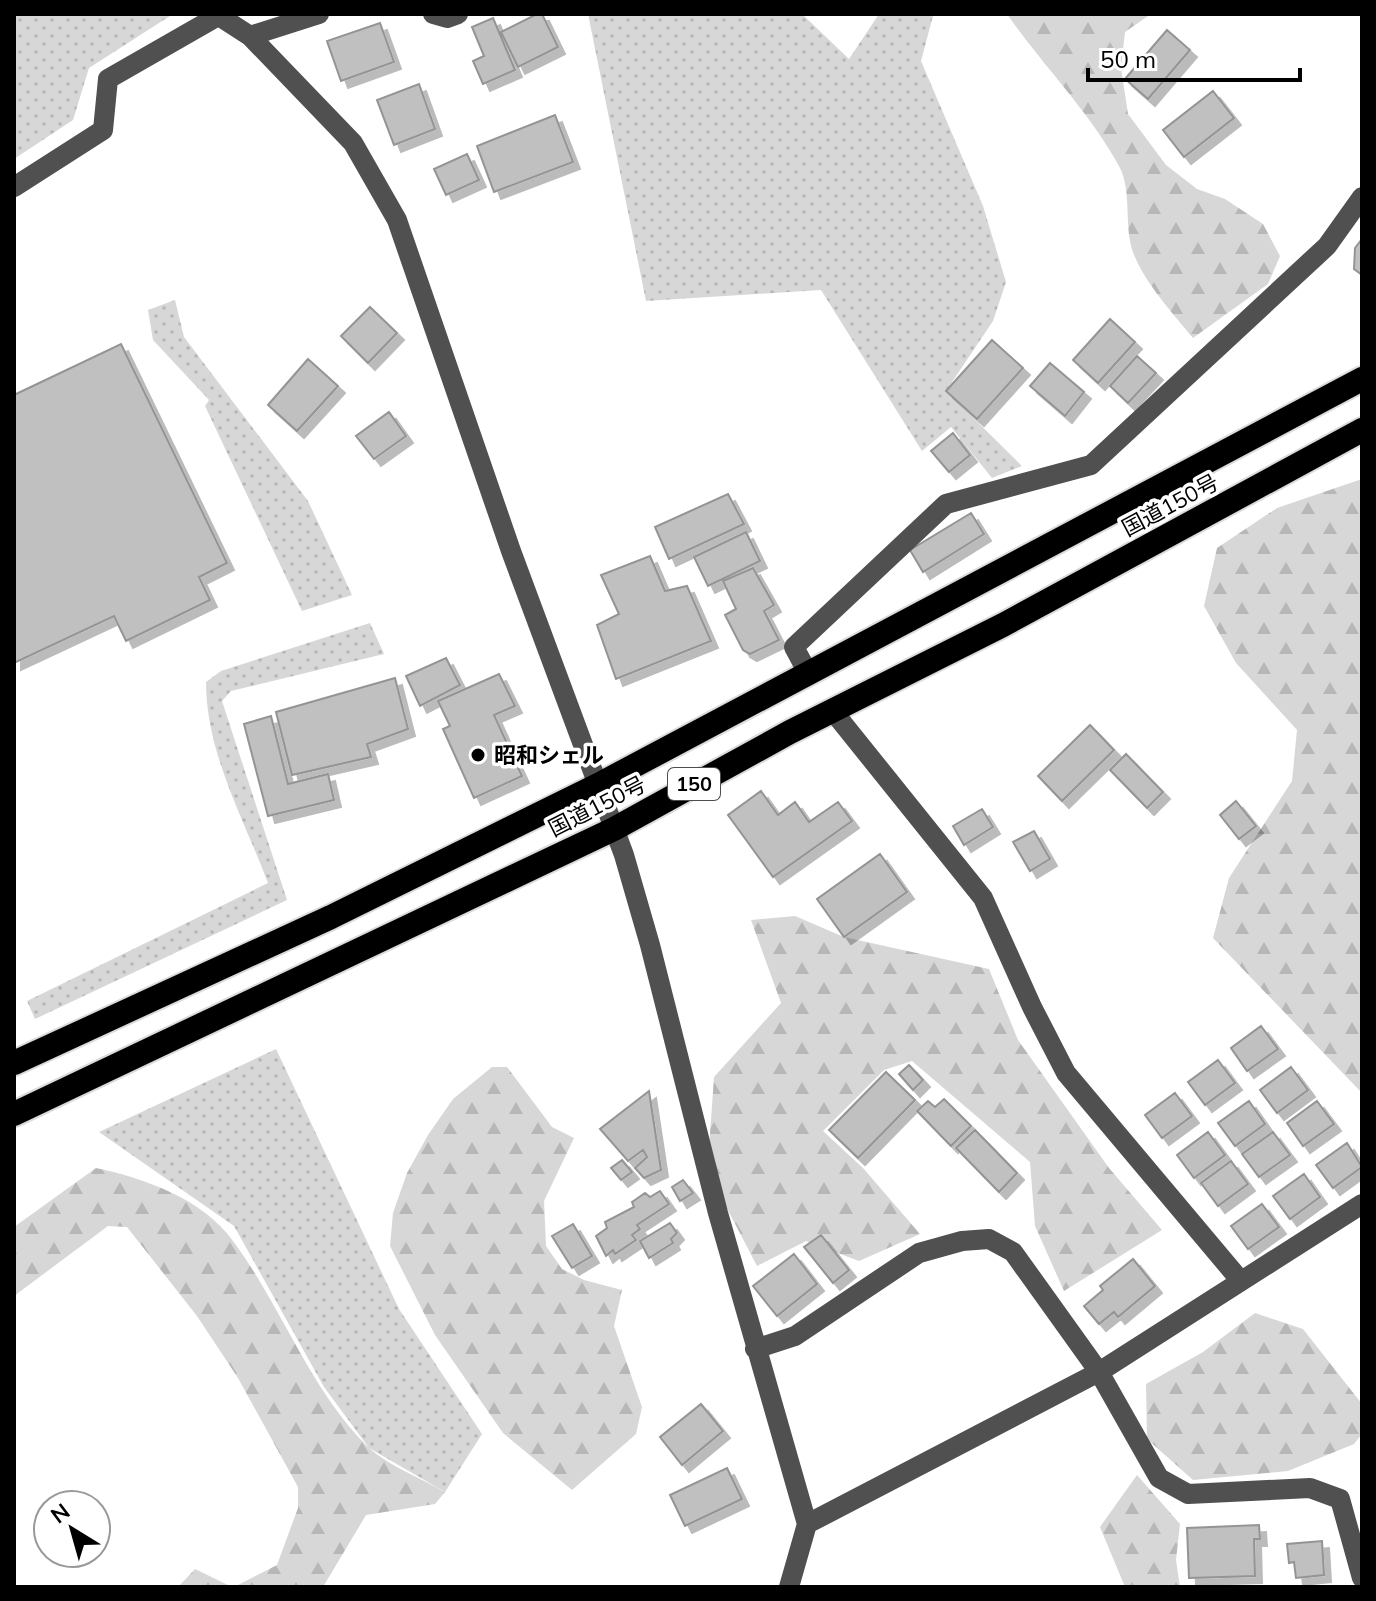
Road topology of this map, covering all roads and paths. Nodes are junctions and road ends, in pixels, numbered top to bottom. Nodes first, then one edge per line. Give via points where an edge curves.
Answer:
1 (319, 14) edge
2 (433, 14) edge
3 (458, 14) edge
4 (217, 15) edge
5 (250, 36) junction
6 (14, 187) edge
7 (1362, 197) edge
8 (1362, 379) edge
9 (1362, 430) edge
10 (809, 675) junction
11 (832, 710) junction
12 (598, 785) junction
13 (614, 829) junction
14 (14, 1063) edge
15 (14, 1114) edge
16 (1362, 1204) edge
17 (1240, 1280) junction
18 (755, 1349) junction
19 (1099, 1372) junction
20 (807, 1524) junction
21 (1362, 1578) edge
22 (789, 1587) edge

1 - 5 street
2 - 3 street
4 - 5 street
4 - 6 street via 108,79 103,130
5 - 12 street via 353,143 397,220
7 - 10 street via 1327,246 1091,465 946,504 794,647
8 - 10 highway, 国道150号 / 150
9 - 11 highway, 国道150号 / 150 via 1003,625
10 - 12 highway, 国道150号 / 150
11 - 13 highway, 国道150号 / 150
11 - 17 street via 983,898 1066,1073
12 - 13 street
12 - 14 highway, 国道150号 / 150 via 331,917
13 - 15 highway, 国道150号 / 150
13 - 18 street via 650,945
16 - 17 street
17 - 19 street
18 - 19 street via 795,1336 919,1253 989,1239 1013,1252
18 - 20 street
19 - 20 street
19 - 21 street via 1159,1478 1188,1494 1310,1488 1340,1499
20 - 22 street

